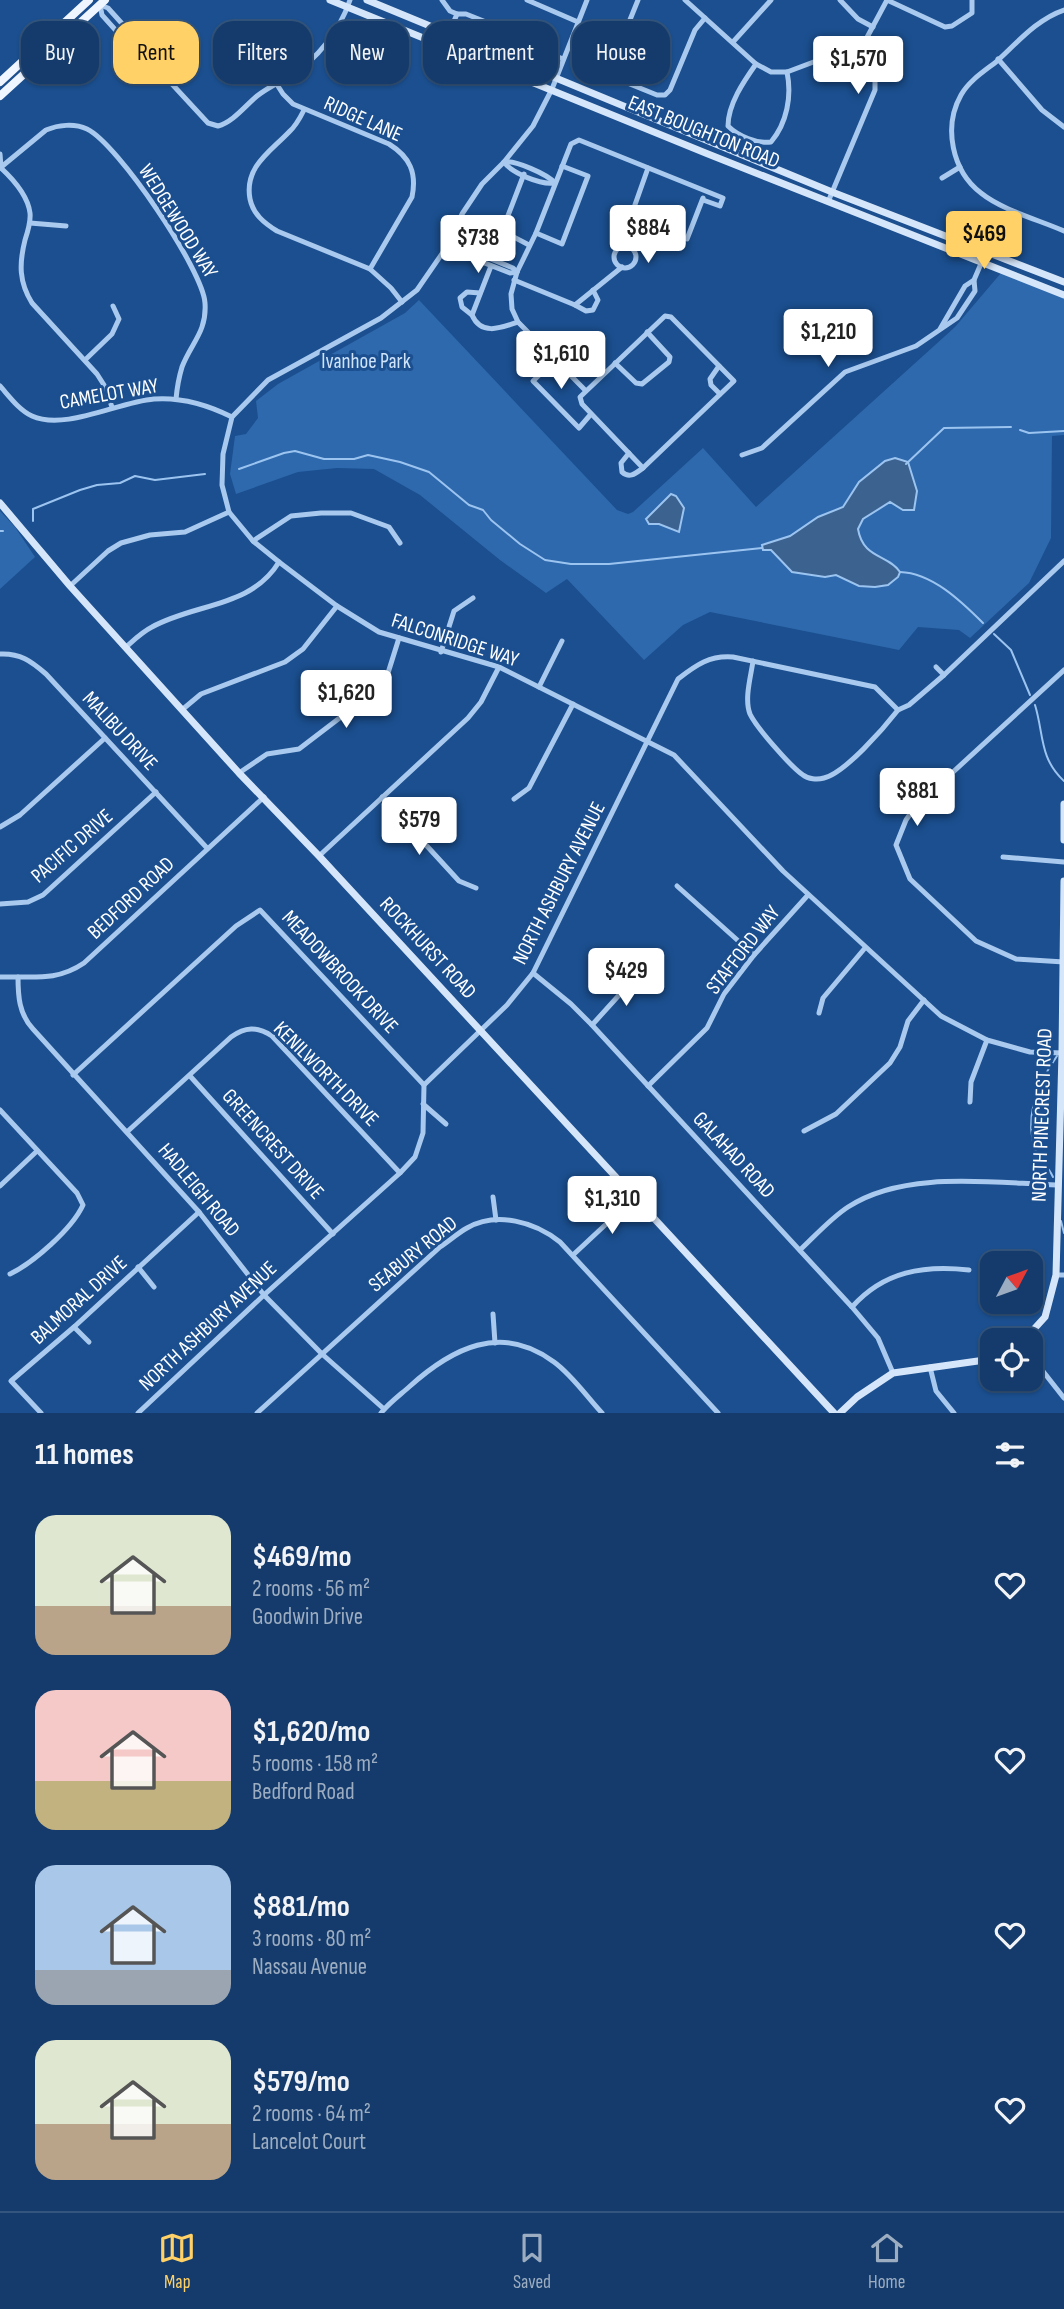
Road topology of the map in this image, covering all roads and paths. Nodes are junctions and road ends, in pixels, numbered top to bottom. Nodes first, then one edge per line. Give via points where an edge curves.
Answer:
1 (89, 0) edge
2 (330, 0) edge
3 (367, 0) edge
4 (442, 0) edge
5 (527, 0) edge
6 (587, 0) edge
7 (638, 0) edge
8 (685, 0) edge
9 (771, 0) edge
10 (841, 0) edge
11 (887, 0) edge
12 (972, 0) edge
13 (103, 2) edge
14 (349, 3) edge
15 (1064, 10) edge
16 (457, 14) junction
17 (705, 18) junction
18 (454, 21) edge
19 (484, 21) edge
20 (576, 21) edge
21 (578, 21) edge
22 (423, 23) edge
23 (873, 27) junction
24 (572, 37) edge
25 (733, 42) junction
26 (864, 43) junction
27 (558, 57) edge
28 (312, 58) edge
29 (563, 59) junction
30 (998, 60) junction
31 (756, 64) junction
32 (787, 72) junction
33 (558, 73) edge
34 (558, 79) edge
35 (0, 82) edge
36 (274, 84) edge
37 (277, 84) edge
38 (554, 84) edge
39 (552, 89) junction
40 (0, 96) edge
41 (304, 110) junction
42 (1064, 127) edge
43 (0, 154) edge
44 (504, 162) junction
45 (562, 166) junction
46 (0, 167) edge
47 (960, 167) junction
48 (648, 169) junction
49 (524, 174) junction
50 (942, 178) dead end
51 (555, 183) junction
52 (706, 192) junction
53 (832, 192) junction
54 (702, 200) junction
55 (828, 202) junction
56 (30, 223) junction
57 (66, 226) dead end
58 (1064, 231) edge
59 (536, 233) junction
60 (529, 245) junction
61 (448, 246) junction
62 (986, 252) junction
63 (981, 262) junction
64 (491, 266) junction
65 (622, 267) junction
66 (370, 269) junction
67 (517, 272) junction
68 (514, 280) junction
69 (974, 280) junction
70 (1064, 282) edge
71 (593, 290) junction
72 (480, 293) junction
73 (1064, 295) edge
74 (402, 302) junction
75 (575, 305) junction
76 (113, 306) dead end
77 (472, 315) junction
78 (518, 322) junction
79 (940, 330) junction
80 (647, 332) junction
81 (85, 360) junction
82 (555, 360) junction
83 (615, 363) junction
84 (719, 366) junction
85 (0, 386) edge
86 (585, 390) junction
87 (720, 394) junction
88 (176, 399) junction
89 (112, 407) junction
90 (591, 414) junction
91 (232, 417) junction
92 (629, 453) junction
93 (742, 455) dead end
94 (643, 468) junction
95 (0, 503) edge
96 (229, 512) junction
97 (253, 541) junction
98 (400, 543) dead end
99 (1064, 561) edge
100 (279, 562) junction
101 (70, 586) junction
102 (473, 598) dead end
103 (337, 606) junction
104 (399, 638) junction
105 (562, 641) dead end
106 (126, 647) junction
107 (442, 652) junction
108 (0, 654) edge
109 (754, 661) junction
110 (499, 667) junction
111 (936, 667) dead end
112 (1064, 670) edge
113 (944, 675) junction
114 (539, 687) junction
115 (573, 704) junction
116 (183, 709) junction
117 (898, 710) junction
118 (104, 738) junction
119 (648, 741) junction
120 (239, 772) junction
121 (156, 792) junction
122 (264, 797) junction
123 (382, 797) junction
124 (514, 799) dead end
125 (1064, 804) edge
126 (0, 827) edge
127 (1064, 840) edge
128 (207, 848) junction
129 (319, 856) junction
130 (1003, 857) dead end
131 (1064, 862) edge
132 (1064, 881) edge
133 (677, 886) dead end
134 (476, 888) dead end
135 (808, 895) junction
136 (0, 904) edge
137 (865, 948) junction
138 (754, 956) junction
139 (1063, 962) edge
140 (640, 972) dead end
141 (533, 973) junction
142 (18, 976) junction
143 (0, 977) edge
144 (923, 1000) junction
145 (819, 1013) dead end
146 (592, 1025) junction
147 (480, 1031) junction
148 (987, 1040) junction
149 (1063, 1053) edge
150 (73, 1075) junction
151 (190, 1076) junction
152 (424, 1085) junction
153 (648, 1086) junction
154 (970, 1102) dead end
155 (424, 1104) junction
156 (0, 1110) edge
157 (446, 1124) dead end
158 (128, 1131) junction
159 (804, 1131) dead end
160 (37, 1151) junction
161 (400, 1173) junction
162 (1057, 1185) junction
163 (0, 1186) edge
164 (493, 1197) dead end
165 (634, 1198) junction
166 (199, 1212) junction
167 (496, 1220) junction
168 (333, 1234) junction
169 (800, 1250) junction
170 (572, 1255) junction
171 (138, 1267) junction
172 (970, 1270) dead end
173 (10, 1274) dead end
174 (1060, 1275) edge
175 (154, 1287) dead end
176 (264, 1294) junction
177 (852, 1307) junction
178 (493, 1314) dead end
179 (74, 1327) junction
180 (1035, 1328) edge
181 (89, 1342) dead end
182 (495, 1343) junction
183 (322, 1354) junction
184 (980, 1362) edge
185 (930, 1367) junction
186 (1043, 1371) edge
187 (893, 1373) junction
188 (1064, 1398) edge
189 (383, 1411) edge
190 (41, 1413) edge
191 (138, 1413) edge
192 (257, 1413) edge
193 (602, 1413) edge
194 (718, 1413) edge
195 (834, 1413) edge
196 (840, 1413) edge
197 (954, 1413) edge

1 - 35 main road
2 - 14 street, EAST BOUGHTON ROAD
3 - 22 street, EAST BOUGHTON ROAD
4 - 16 street
5 - 20 street
6 - 21 street
7 - 17 street via 612,64 613,74 657,95 670,90 695,30
8 - 17 street
9 - 25 street
10 - 23 street via 858,19
11 - 12 street via 945,27 972,13
11 - 23 street
13 - 36 street via 102,15 208,123 228,122
13 - 40 main road
14 - 28 street via 342,20
14 - 39 street, EAST BOUGHTON ROAD
15 - 30 street via 1038,24
16 - 18 street
16 - 19 street
17 - 25 street
23 - 26 street
24 - 29 street
25 - 31 street
26 - 32 street
26 - 53 street via 875,71 875,90
27 - 29 street
29 - 33 street
30 - 42 street via 1042,110
30 - 47 street via 971,82 957,105 952,128
31 - 32 street via 771,72
31 - 32 street via 743,82 728,126 762,143 771,142 776,135 789,101
34 - 53 street, EAST BOUGHTON ROAD
37 - 41 street, RIDGE LANE
38 - 39 street
39 - 44 street via 533,126
39 - 55 street, EAST BOUGHTON ROAD
41 - 66 street, RIDGE LANE via 400,150 413,172 412,197
41 - 66 street via 290,132 256,165 249,190 251,203 256,215 277,231
43 - 46 street
44 - 49 street
44 - 51 street via 512,161
44 - 61 street via 482,184
45 - 48 street via 571,144 579,141
45 - 51 street
45 - 59 street via 588,176 562,244
46 - 56 street via 25,197
46 - 88 street, WEDGEWOOD WAY via 46,130 75,125 100,139 137,180 198,278 205,300 204,325 182,367
47 - 50 street
47 - 58 street via 981,194
48 - 52 street
48 - 54 street via 631,216 687,239
49 - 51 street
49 - 60 street via 504,226 506,233
51 - 59 street
52 - 54 street
52 - 54 street via 723,198 720,206
53 - 55 street
53 - 62 street, EAST BOUGHTON ROAD
55 - 63 street, EAST BOUGHTON ROAD
56 - 57 street
56 - 81 street via 20,267 25,292
59 - 60 street
60 - 67 street
61 - 64 street
61 - 67 street via 457,245
61 - 74 street
62 - 63 street
62 - 70 street, EAST BOUGHTON ROAD
63 - 69 street
63 - 73 street, EAST BOUGHTON ROAD
64 - 67 street
64 - 72 street
65 - 65 street via 635,261 635,252 629,247 615,253 615,261
65 - 71 street
66 - 74 street
67 - 68 street
68 - 75 street
68 - 78 street via 512,309
69 - 79 street via 965,286
69 - 79 street via 971,300
71 - 75 street
71 - 75 street via 598,300 593,310 586,312
72 - 77 street
72 - 77 street via 467,292 460,298 461,307
74 - 91 street via 268,380
76 - 81 street via 119,319 116,327
77 - 78 street via 484,328
78 - 82 street
79 - 93 street via 916,346 851,368 762,448
80 - 83 street
80 - 83 street via 670,357 669,362 642,384
80 - 84 street via 665,316 671,317
81 - 89 street via 104,385
82 - 86 street
82 - 90 street via 533,381 579,428
83 - 86 street
84 - 87 street via 710,379
84 - 87 street via 734,381
85 - 89 street, CAMELOT WAY via 23,410 48,420
86 - 90 street via 580,397
87 - 94 street
88 - 89 street, CAMELOT WAY
88 - 91 street, CAMELOT WAY
90 - 92 street
91 - 96 street, FALCONRIDGE WAY via 223,454 222,485
92 - 94 street
92 - 94 street via 621,463 622,472 633,475
95 - 101 street, ROCKHURST ROAD
96 - 97 street, FALCONRIDGE WAY
96 - 101 street via 185,532 121,543
97 - 98 street via 291,516 351,513 389,527
97 - 100 street, FALCONRIDGE WAY
99 - 113 street
100 - 103 street, FALCONRIDGE WAY
100 - 106 street via 255,589 153,626
101 - 106 street, ROCKHURST ROAD
102 - 107 street via 454,611
103 - 104 street, FALCONRIDGE WAY via 379,632
103 - 116 street via 303,649 285,662 201,694
104 - 107 street, FALCONRIDGE WAY
104 - 120 street via 388,673 377,689 299,748 267,754
105 - 114 street
106 - 116 street, ROCKHURST ROAD
107 - 110 street, FALCONRIDGE WAY
108 - 118 street, MALIBU DRIVE via 28,659
109 - 117 street, NORTH ASHBURY AVENUE via 875,687
109 - 117 street via 749,712 804,776 825,778 837,772
109 - 119 street, NORTH ASHBURY AVENUE via 712,658 678,678
110 - 114 street, FALCONRIDGE WAY
110 - 123 street via 475,710
111 - 113 street
112 - 139 street via 915,807 897,845 910,879 976,942 1016,958
113 - 117 street
114 - 115 street, FALCONRIDGE WAY
115 - 119 street, FALCONRIDGE WAY
115 - 124 street via 529,788
116 - 120 street, ROCKHURST ROAD
118 - 121 street, MALIBU DRIVE
118 - 126 street via 20,816
119 - 135 street, FALCONRIDGE WAY via 682,762
119 - 141 street, NORTH ASHBURY AVENUE
120 - 122 street, ROCKHURST ROAD
121 - 128 street, MALIBU DRIVE
121 - 136 street, PACIFIC DRIVE via 43,895 27,902
122 - 128 street, BEDFORD ROAD
122 - 129 street, ROCKHURST ROAD
123 - 129 street
123 - 134 street via 458,881
125 - 127 street
128 - 142 street, BEDFORD ROAD via 84,963 69,973
129 - 147 street, ROCKHURST ROAD
130 - 131 street
132 - 139 street, NORTH PINECREST ROAD
133 - 138 street
135 - 137 street, FALCONRIDGE WAY
135 - 138 street, STAFFORD WAY
137 - 144 street, FALCONRIDGE WAY
137 - 145 street via 822,998
138 - 153 street, STAFFORD WAY via 724,994 707,1028
139 - 149 street, NORTH PINECREST ROAD
140 - 146 street
141 - 146 street, GALAHAD ROAD
141 - 147 street, NORTH ASHBURY AVENUE
142 - 143 street, BEDFORD ROAD
142 - 150 street, HADLEIGH ROAD via 18,997 27,1023
144 - 148 street, FALCONRIDGE WAY via 957,1026
144 - 159 street via 908,1021 891,1063 836,1114
146 - 153 street, GALAHAD ROAD
147 - 152 street, NORTH ASHBURY AVENUE
147 - 165 street, ROCKHURST ROAD
148 - 149 street, FALCONRIDGE WAY via 1030,1052
148 - 154 street via 971,1082
149 - 162 street, NORTH PINECREST ROAD
150 - 152 street, MEADOWBROOK DRIVE via 236,926 260,910
150 - 158 street, HADLEIGH ROAD
151 - 158 street, KENILWORTH DRIVE
151 - 161 street, KENILWORTH DRIVE via 238,1032 264,1031
151 - 168 street, GREENCREST DRIVE
152 - 155 street, NORTH ASHBURY AVENUE
153 - 169 street, GALAHAD ROAD
155 - 157 street
155 - 161 street, NORTH ASHBURY AVENUE via 424,1133 415,1157
156 - 160 street
158 - 166 street, HADLEIGH ROAD
160 - 163 street
160 - 173 street via 77,1193 83,1206 76,1220 22,1269
161 - 168 street, NORTH ASHBURY AVENUE
162 - 169 street via 918,1182 884,1189 847,1207
162 - 174 street, NORTH PINECREST ROAD
164 - 167 street
165 - 170 street
165 - 195 street, ROCKHURST ROAD
166 - 171 street, BALMORAL DRIVE
166 - 176 street, HADLEIGH ROAD
167 - 170 street, SEABURY ROAD via 533,1226 554,1237
167 - 183 street, SEABURY ROAD via 469,1226 440,1247
168 - 176 street, NORTH ASHBURY AVENUE
169 - 177 street, GALAHAD ROAD
170 - 194 street, SEABURY ROAD
171 - 175 street
171 - 179 street, BALMORAL DRIVE
172 - 177 street via 939,1266 903,1273 874,1287
174 - 180 street, NORTH PINECREST ROAD via 1045,1317
176 - 183 street, HADLEIGH ROAD
176 - 191 street, NORTH ASHBURY AVENUE
177 - 187 street, GALAHAD ROAD via 877,1339
178 - 182 street
179 - 181 street
179 - 190 street, BALMORAL DRIVE via 11,1381
182 - 189 street via 464,1348 443,1359
182 - 193 street via 531,1350 556,1363
183 - 189 street, HADLEIGH ROAD
183 - 192 street, SEABURY ROAD
184 - 185 street
185 - 187 street
185 - 197 street via 936,1391
186 - 188 street
187 - 196 street

